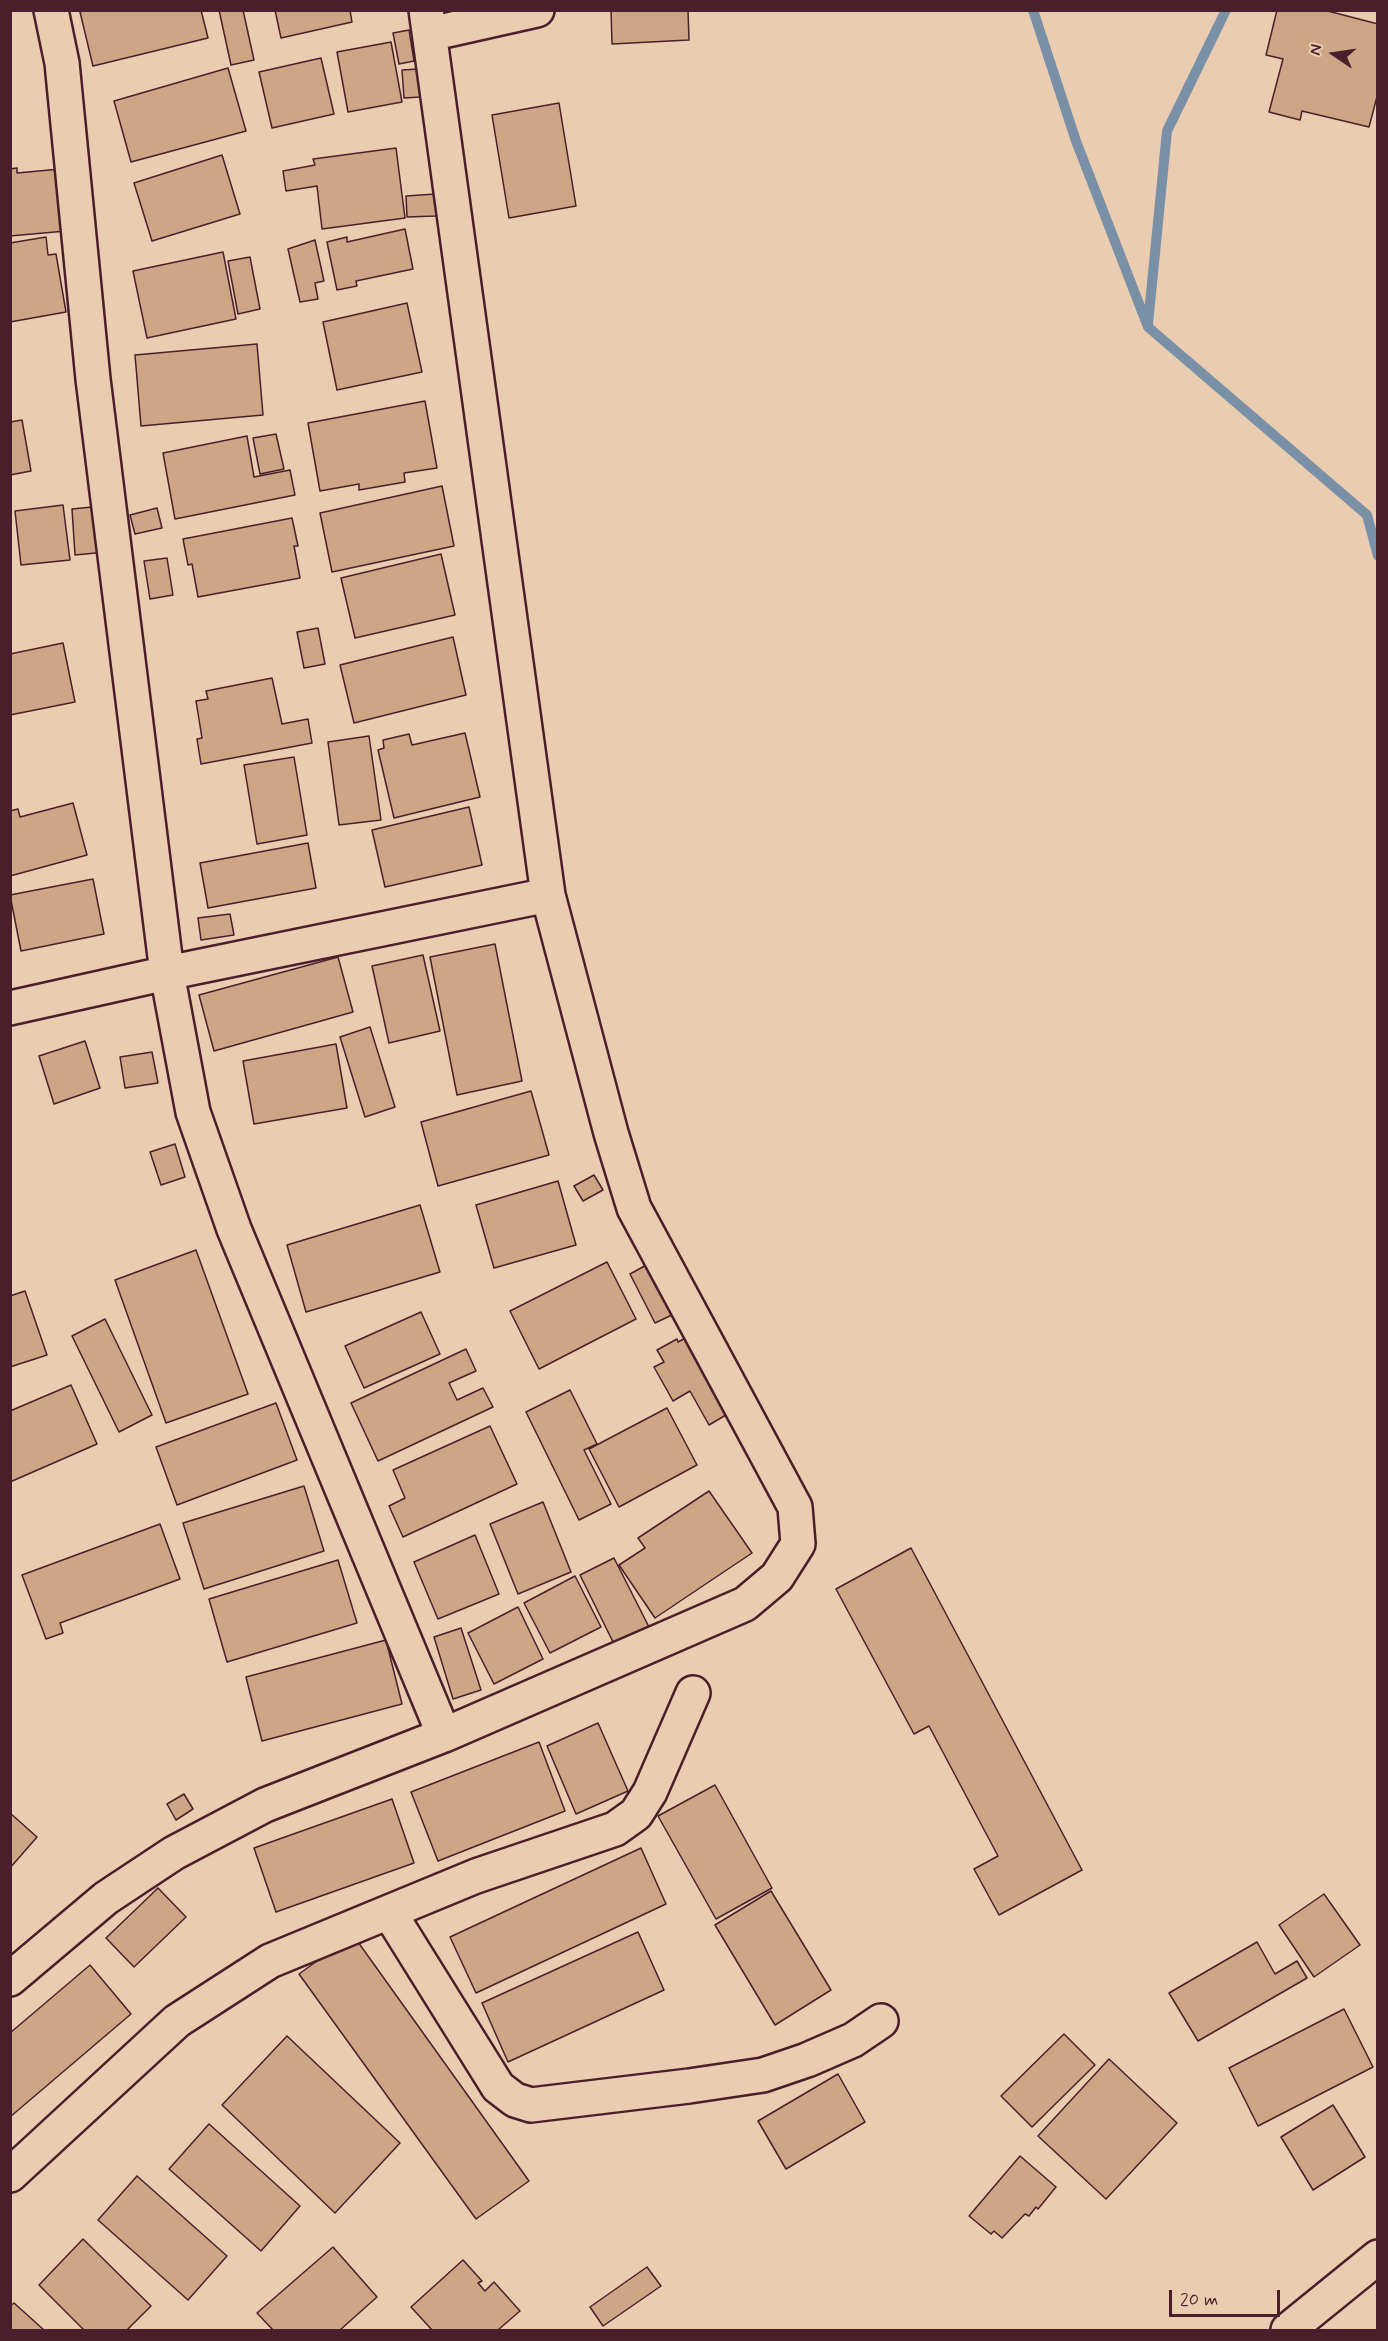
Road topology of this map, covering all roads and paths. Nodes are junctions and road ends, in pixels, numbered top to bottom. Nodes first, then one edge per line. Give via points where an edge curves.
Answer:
1 (51, 10) edge
2 (537, 10) edge
3 (428, 22) edge
4 (548, 895) junction
5 (167, 973) junction
6 (10, 1008) edge
7 (693, 1693) dead end
8 (444, 1735) junction
9 (389, 1912) junction
10 (10, 1979) edge
11 (881, 2022) dead end
12 (10, 2175) edge
13 (1377, 2258) edge
14 (1288, 2331) edge

1 - 5 street via 62,63 93,379
2 - 3 street
3 - 4 street
4 - 5 street
4 - 8 street via 634,1208 795,1507 798,1544 777,1577 745,1604
5 - 6 street
5 - 8 street via 193,1112 234,1229
7 - 9 street via 650,1792 636,1814 615,1829 477,1876
8 - 10 street via 265,1805 174,1852 106,1898
9 - 11 street via 498,2088 515,2100 531,2104 763,2074 853,2040
9 - 12 street via 270,1961 177,2021
13 - 14 street

